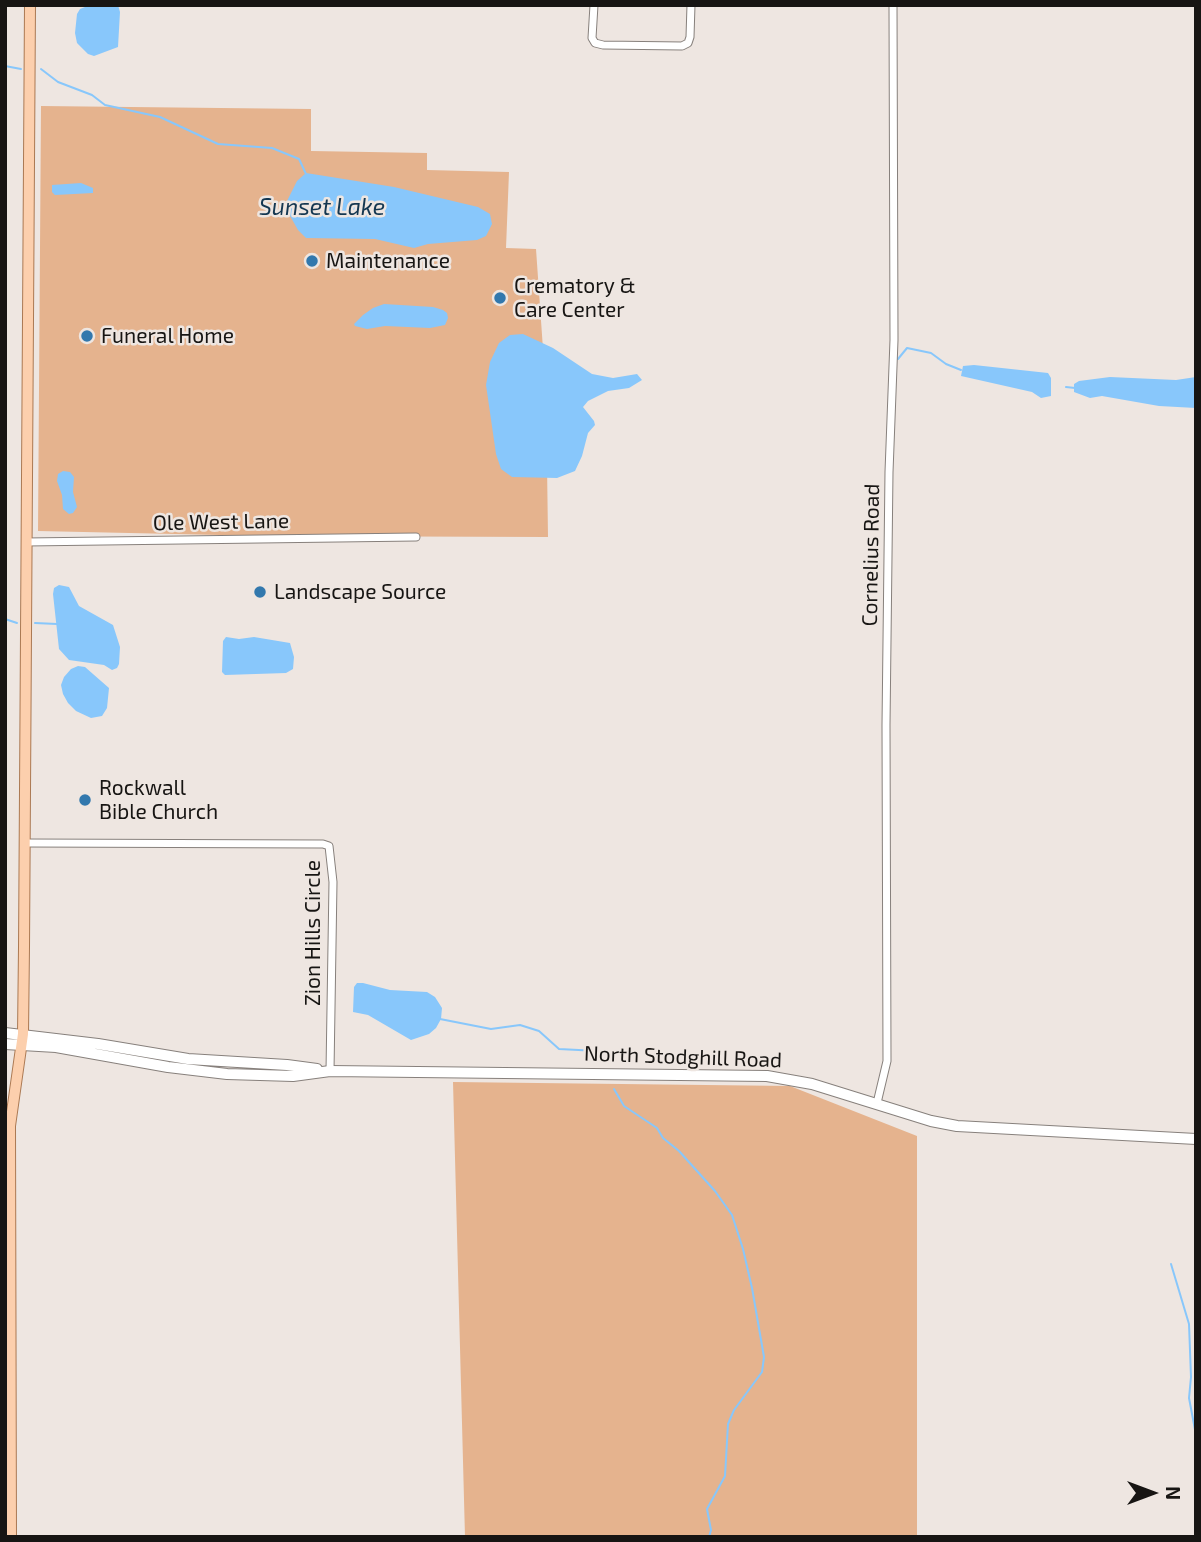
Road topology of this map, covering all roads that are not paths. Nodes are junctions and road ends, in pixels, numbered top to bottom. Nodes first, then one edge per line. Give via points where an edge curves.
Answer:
1 (30, 5) edge
2 (594, 5) edge
3 (691, 5) edge
4 (893, 5) edge
5 (416, 537) dead end
6 (26, 542) junction
7 (26, 843) junction
8 (5, 1033) edge
9 (22, 1039) junction
10 (5, 1044) edge
11 (330, 1072) junction
12 (877, 1103) junction
13 (1196, 1139) edge
14 (8, 1312) edge
15 (11, 1537) edge

1 - 6 main road
2 - 3 street via 595,43 682,46 690,37
4 - 12 street, Cornelius Road via 887,1061
5 - 6 street, Ole West Lane
6 - 7 main road
7 - 9 main road
7 - 11 street, Zion Hills Circle via 329,846
8 - 9 street, North Stodghill Road
9 - 10 street, North Stodghill Road
9 - 11 street, North Stodghill Road
9 - 14 main road via 10,1126
11 - 12 street, North Stodghill Road via 760,1075
12 - 13 street, North Stodghill Road via 957,1126
14 - 15 main road

